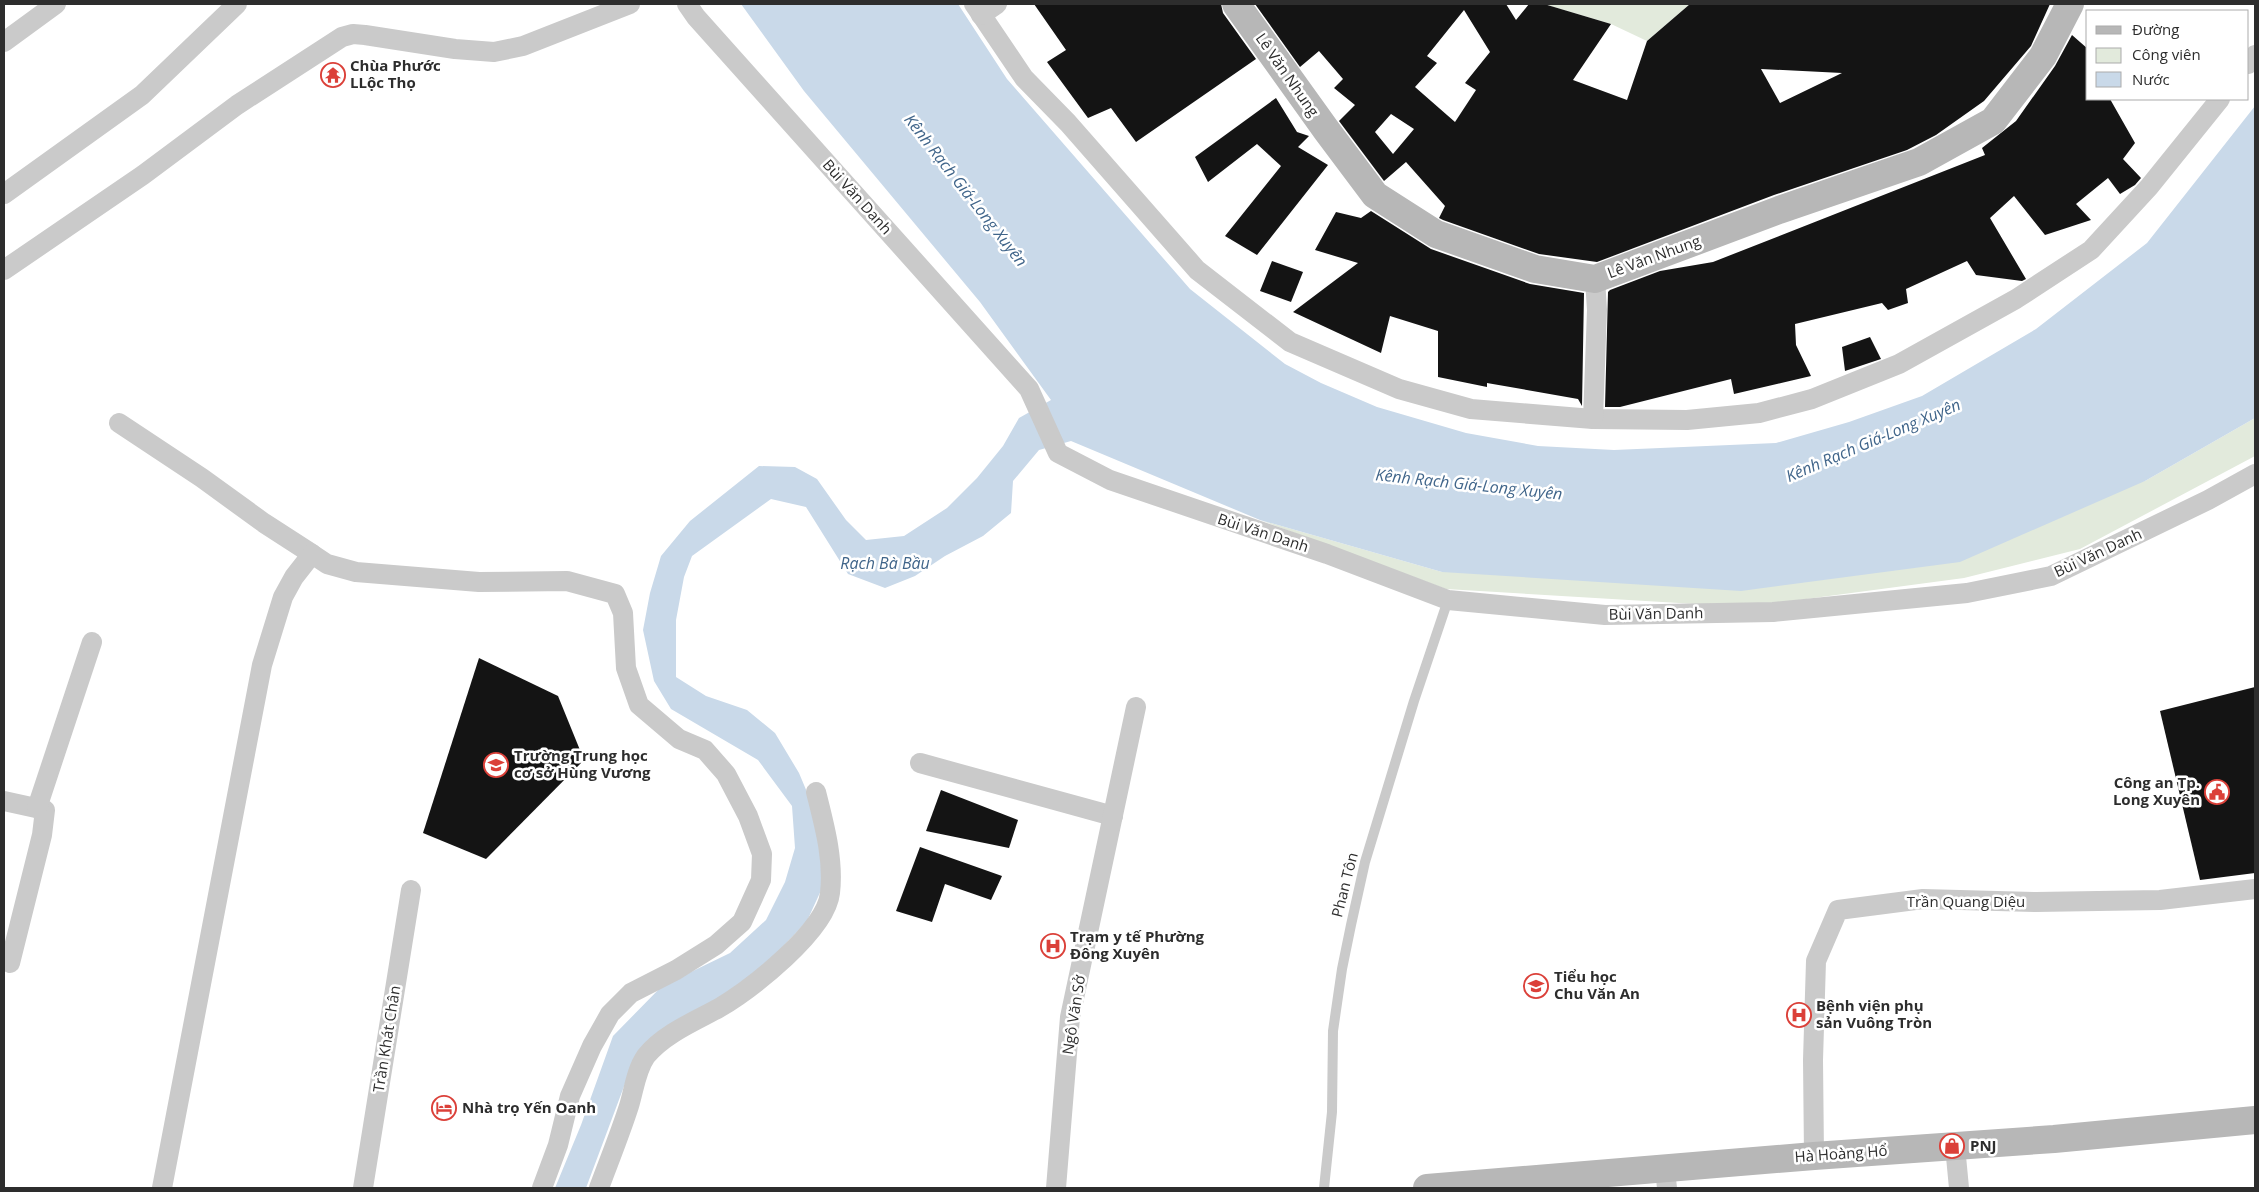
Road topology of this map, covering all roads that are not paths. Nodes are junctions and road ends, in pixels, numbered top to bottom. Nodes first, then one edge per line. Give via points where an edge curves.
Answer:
1 (56, 4) edge
2 (237, 4) edge
3 (630, 4) edge
4 (687, 4) edge
5 (997, 4) edge
6 (1236, 4) edge
7 (2070, 4) edge
8 (977, 10) edge
9 (4, 42) edge
10 (2219, 100) edge
11 (4, 194) edge
12 (4, 270) edge
13 (1595, 279) junction
14 (1593, 419) junction
15 (119, 423) dead end
16 (2255, 474) edge
17 (312, 554) junction
18 (1448, 600) junction
19 (92, 642) dead end
20 (1136, 707) dead end
21 (920, 763) dead end
22 (816, 792) dead end
23 (4, 801) edge
24 (37, 808) junction
25 (1113, 816) junction
26 (2255, 889) edge
27 (411, 890) dead end
28 (10, 964) dead end
29 (2255, 1120) edge
30 (1955, 1146) junction
31 (1814, 1156) junction
32 (1666, 1179) edge
33 (162, 1188) edge
34 (363, 1188) edge
35 (542, 1188) edge
36 (598, 1188) edge
37 (1056, 1188) edge
38 (1324, 1188) edge
39 (1427, 1188) edge
40 (1959, 1188) edge

1 - 9 street
2 - 11 street via 142,95
3 - 12 street via 523,46 494,52 365,35 342,37 236,105 144,175
4 - 18 street, Bùi Văn Danh via 1029,389 1058,453 1110,480 1327,554
5 - 8 street
6 - 13 street, Lê Văn Nhung via 1375,195 1436,234 1535,269
7 - 13 street, Lê Văn Nhung via 2043,56 1993,121 1918,162
8 - 14 street via 1024,78 1068,122 1197,270 1290,342 1399,389 1471,408
10 - 14 street via 2149,187 2091,250 2016,299 1899,364 1812,399 1759,413 1687,420
13 - 14 street
15 - 17 street
16 - 18 street, Bùi Văn Danh via 2051,576 1967,593 1773,612 1604,615
17 - 33 street via 283,597 262,665
17 - 35 street via 327,564 356,572 479,582 567,581 615,594 623,614 626,668 639,705 679,739 705,750 726,774 748,816 762,854 761,880 742,922 716,945 631,993 610,1014 570,1096
18 - 38 lane, Phan Tôn via 1365,862 1350,925 1333,1031 1332,1112
19 - 24 street
20 - 25 street, Ngô Văn Sở
21 - 25 street
22 - 36 street via 828,847 830,894 825,910 778,964 734,999 668,1036 647,1055
23 - 24 street
24 - 28 street via 45,810 42,835
25 - 37 street, Ngô Văn Sở via 1070,1016
26 - 31 street, Trần Quang Diệu via 2160,900 2036,902 1923,899 1838,910 1816,961
27 - 34 street, Trần Khát Chân
29 - 30 street, Hà Hoàng Hổ
30 - 31 street, Hà Hoàng Hổ
30 - 40 street
31 - 32 street, Hà Hoàng Hổ
32 - 39 street, Hà Hoàng Hổ

